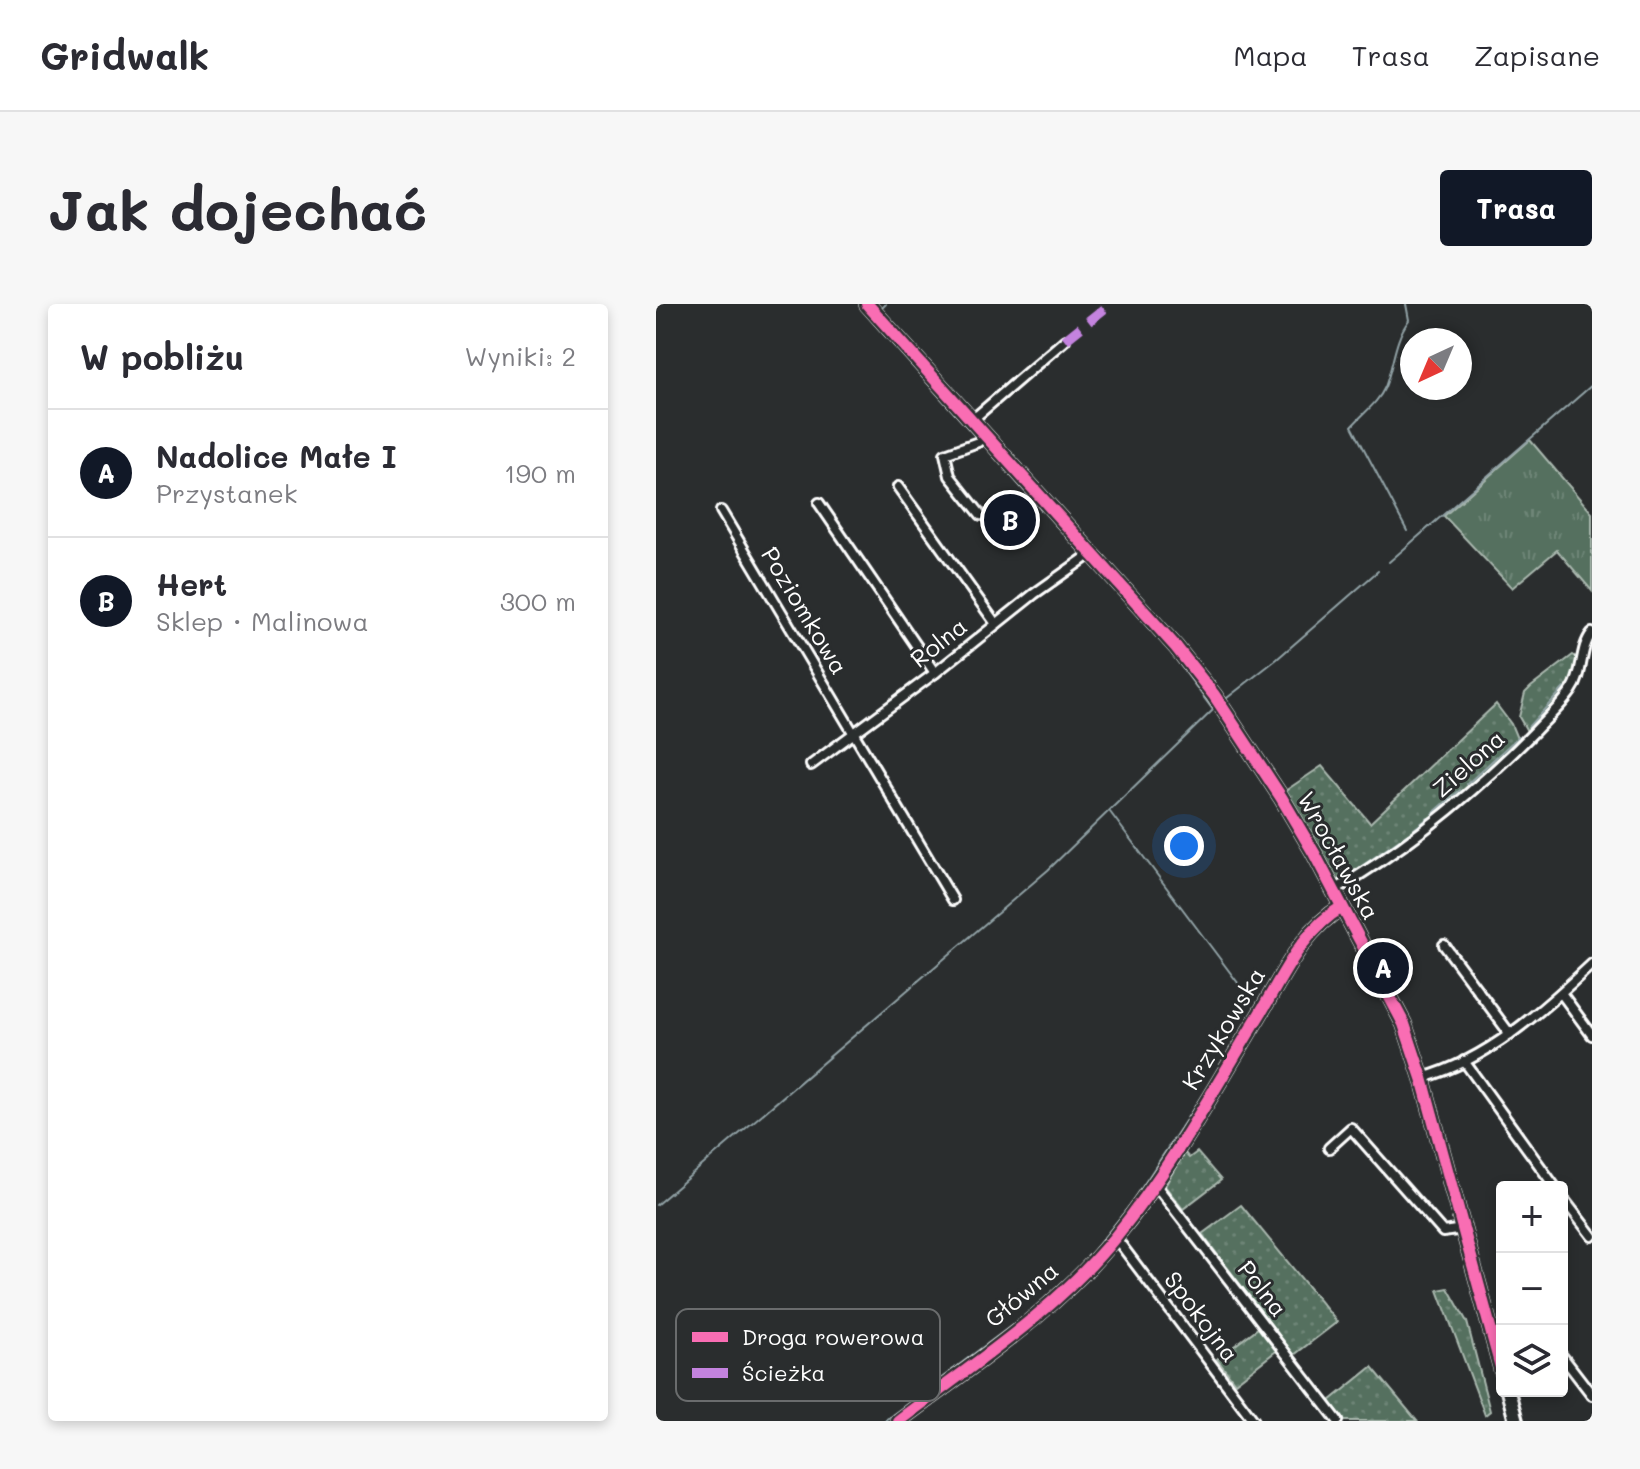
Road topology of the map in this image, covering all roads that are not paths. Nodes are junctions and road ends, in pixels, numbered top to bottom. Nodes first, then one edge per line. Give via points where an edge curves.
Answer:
1 (867, 304) edge
2 (1065, 340) dead end
3 (972, 420) junction
4 (986, 435) junction
5 (898, 487) dead end
6 (819, 503) dead end
7 (721, 511) dead end
8 (981, 515) dead end
9 (1090, 550) junction
10 (996, 624) junction
11 (1592, 633) edge
12 (935, 673) junction
13 (854, 732) junction
14 (811, 765) dead end
15 (1333, 891) junction
16 (953, 900) dead end
17 (1342, 907) junction
18 (1444, 945) dead end
19 (1592, 964) edge
20 (1561, 993) junction
21 (1510, 1034) junction
22 (1592, 1035) edge
23 (1464, 1061) junction
24 (1422, 1078) junction
25 (1329, 1148) dead end
26 (1551, 1181) edge
27 (1154, 1183) junction
28 (1568, 1205) edge
29 (1463, 1229) junction
30 (1592, 1236) edge
31 (1115, 1237) junction
32 (1496, 1349) edge
33 (1568, 1364) edge
34 (940, 1389) edge
35 (1592, 1395) edge
36 (1510, 1397) edge
37 (924, 1401) edge
38 (898, 1421) edge
39 (1254, 1421) edge
40 (1338, 1421) edge
41 (1516, 1421) edge

1 - 3 street, Wrocławska
2 - 3 street
3 - 4 street, Wrocławska
4 - 8 street via 945,454 950,476
4 - 9 street, Wrocławska
5 - 10 street
6 - 12 street
7 - 13 street, Poziomkowa
9 - 10 street, Rolna
9 - 15 street, Wrocławska via 1214,695 1281,797
10 - 12 street, Rolna
11 - 15 street, Zielona via 1573,689 1527,739 1435,821
12 - 13 street, Rolna
13 - 14 street, Rolna
13 - 16 street, Poziomkowa
15 - 17 street, Wrocławska
17 - 24 street, Wrocławska via 1404,1024
17 - 27 street, Krzykowska via 1302,944
18 - 21 street
19 - 20 street
20 - 21 street
20 - 22 street
21 - 23 street
23 - 24 street
23 - 26 street
24 - 29 street, Wrocławska
25 - 29 street via 1351,1128 1443,1232
27 - 31 street, Główna
27 - 40 street, Polna
28 - 30 street
29 - 32 street, Wrocławska
31 - 34 street, Główna via 1060,1296
31 - 39 street, Spokojna
33 - 35 street
36 - 41 street
37 - 38 street, Główna

